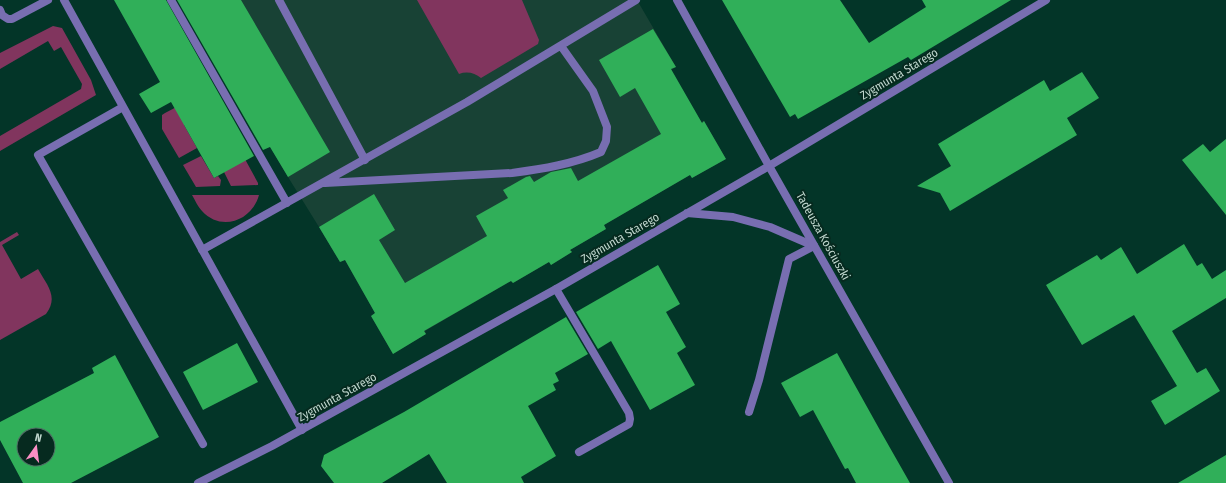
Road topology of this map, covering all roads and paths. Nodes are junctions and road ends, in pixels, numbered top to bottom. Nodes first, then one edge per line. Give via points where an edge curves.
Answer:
1 (48, 0) edge
2 (64, 0) edge
3 (171, 0) edge
4 (279, 0) edge
5 (636, 0) edge
6 (677, 0) edge
7 (1046, 0) edge
8 (0, 10) edge
9 (561, 46) junction
10 (123, 107) junction
11 (364, 160) junction
12 (769, 166) junction
13 (322, 183) junction
14 (287, 203) junction
15 (687, 213) junction
16 (814, 246) junction
17 (202, 250) junction
18 (556, 289) junction
19 (749, 412) dead end
20 (302, 430) junction
21 (204, 444) dead end
22 (579, 452) dead end
23 (198, 483) edge
24 (949, 483) edge

1 - 8 street via 8,19
2 - 10 street
3 - 14 street
4 - 11 street
5 - 9 street
6 - 12 street, Tadeusza Kościuszki
7 - 12 street, Zygmunta Starego
9 - 11 street
9 - 13 street via 593,91 607,127 606,141 601,152 538,169 512,173
10 - 17 street
10 - 21 street via 38,155
11 - 13 street
12 - 15 street, Zygmunta Starego
12 - 16 street, Tadeusza Kościuszki
13 - 14 street
14 - 17 street
15 - 16 street via 733,216 770,227
15 - 18 street, Zygmunta Starego
16 - 19 street via 790,259
16 - 24 street, Tadeusza Kościuszki
17 - 20 street
18 - 20 street, Zygmunta Starego
18 - 22 street via 629,413 630,419 629,424
20 - 23 street, Zygmunta Starego

